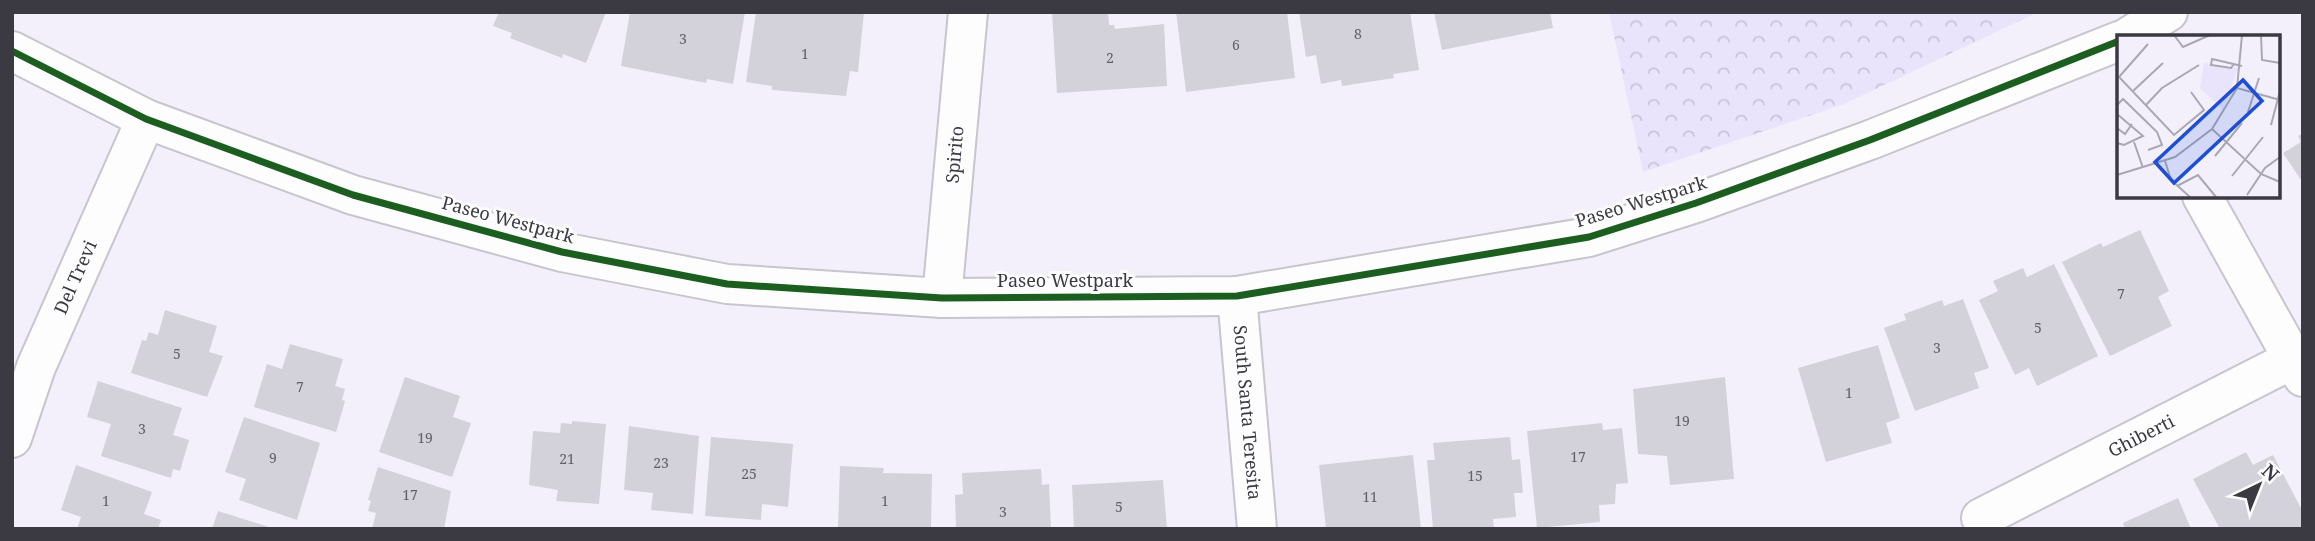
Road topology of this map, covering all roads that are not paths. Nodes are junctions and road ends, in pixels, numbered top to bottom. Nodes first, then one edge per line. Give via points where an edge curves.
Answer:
1 (968, 12) edge
2 (2168, 12) edge
3 (2131, 35) edge
4 (2117, 42) edge
5 (12, 51) edge
6 (146, 119) junction
7 (2203, 198) edge
8 (1237, 296) junction
9 (942, 298) junction
10 (2299, 364) edge
11 (12, 438) edge
12 (1981, 518) dead end
13 (1257, 529) edge

1 - 9 street, Spirito
2 - 3 street
4 - 8 street, Paseo Westpark via 1870,140 1589,237
5 - 6 street, Paseo Westpark
6 - 9 street, Paseo Westpark via 353,195 562,252 727,284
6 - 11 street, Del Trevi via 36,367
7 - 10 street
8 - 9 street, Paseo Westpark
8 - 13 street, South Santa Teresita
10 - 12 street, Ghiberti

